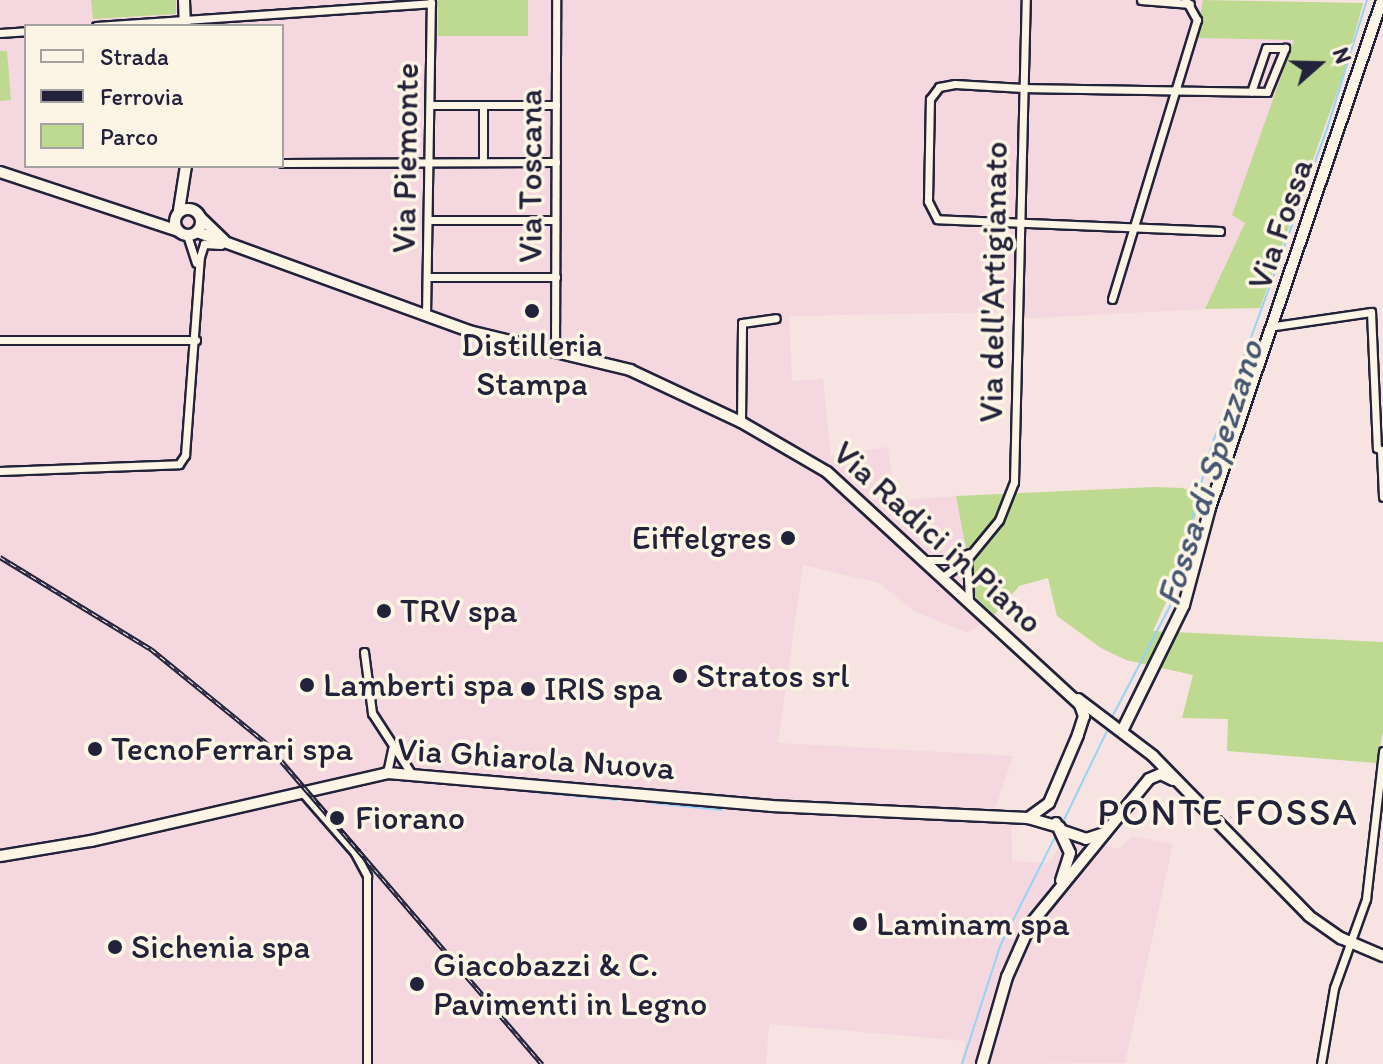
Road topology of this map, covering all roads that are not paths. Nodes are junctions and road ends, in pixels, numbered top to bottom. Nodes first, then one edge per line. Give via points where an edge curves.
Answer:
1 (184, 0) edge
2 (556, 0) edge
3 (1026, 0) edge
4 (1141, 0) edge
5 (1382, 0) edge
6 (1192, 1) edge
7 (431, 2) edge
8 (185, 23) edge
9 (155, 24) edge
10 (24, 31) edge
11 (0, 33) edge
12 (1023, 88) junction
13 (1176, 91) junction
14 (1251, 92) junction
15 (432, 105) junction
16 (483, 105) junction
17 (556, 105) junction
18 (431, 162) junction
19 (483, 162) junction
20 (556, 162) junction
21 (284, 163) edge
22 (189, 168) edge
23 (189, 168) edge
24 (0, 172) edge
25 (177, 214) junction
26 (198, 215) junction
27 (149, 220) junction
28 (430, 220) junction
29 (555, 220) junction
30 (1021, 221) junction
31 (1133, 228) junction
32 (1220, 231) dead end
33 (189, 232) junction
34 (226, 245) junction
35 (200, 257) junction
36 (197, 271) junction
37 (430, 277) junction
38 (556, 277) junction
39 (1112, 299) dead end
40 (383, 302) junction
41 (400, 312) junction
42 (426, 315) junction
43 (776, 318) dead end
44 (441, 326) junction
45 (1275, 326) junction
46 (469, 331) junction
47 (0, 340) edge
48 (196, 340) junction
49 (555, 351) junction
50 (741, 422) junction
51 (1382, 451) edge
52 (0, 471) edge
53 (1383, 497) edge
54 (969, 555) junction
55 (926, 560) junction
56 (951, 560) junction
57 (944, 576) junction
58 (969, 600) junction
59 (364, 652) dead end
60 (1073, 696) junction
61 (1109, 722) junction
62 (1078, 735) junction
63 (392, 749) junction
64 (1146, 750) junction
65 (1383, 751) edge
66 (387, 773) junction
67 (411, 773) junction
68 (1149, 779) junction
69 (1181, 786) junction
70 (299, 790) junction
71 (1049, 803) junction
72 (1028, 818) junction
73 (1060, 828) junction
74 (1105, 833) junction
75 (0, 856) edge
76 (1056, 890) junction
77 (1350, 943) junction
78 (1383, 956) edge
79 (367, 1064) edge
80 (982, 1064) edge
81 (1321, 1064) edge

1 - 8 street
2 - 17 street, Via Toscana
3 - 12 street, Via dell'Artigianato
4 - 6 street
5 - 45 street, Via Fossa
6 - 13 street via 1197,20
7 - 8 street
7 - 15 street, Via Piemonte
8 - 9 street
10 - 11 street
12 - 13 street
12 - 30 street, Via dell'Artigianato
12 - 30 street via 955,84 932,93 928,186 930,213 937,219
13 - 14 street
13 - 31 street
14 - 14 street via 1272,88 1285,48 1266,48
15 - 16 street
15 - 18 street, Via Piemonte
16 - 17 street
16 - 19 street
17 - 20 street, Via Toscana
18 - 19 street
18 - 21 street
18 - 28 street, Via Piemonte
19 - 20 street
20 - 29 street, Via Toscana
22 - 25 street
23 - 26 street
24 - 27 street
25 - 26 street
25 - 27 street
25 - 33 street
26 - 33 street
26 - 34 street
27 - 33 street
28 - 29 street
28 - 37 street, Via Piemonte
29 - 38 street, Via Toscana
30 - 31 street
30 - 54 street, Via dell'Artigianato via 1014,482 999,520
31 - 32 street
31 - 39 street
33 - 34 street
33 - 35 street
33 - 36 street
34 - 35 street via 204,244
34 - 40 street
35 - 36 street
36 - 48 street
37 - 38 street
37 - 42 street, Via Piemonte
38 - 49 street, Via Toscana
40 - 41 street
40 - 42 street
41 - 42 street
41 - 44 street
42 - 44 street
42 - 46 street
43 - 50 street via 742,323
44 - 46 street
45 - 51 street via 1371,312
45 - 61 street, Via Fossa via 1210,508 1184,605
46 - 49 street, Via Radici in Piano
47 - 48 street
48 - 52 street via 185,455 179,464
49 - 50 street, Via Radici in Piano via 630,370
50 - 55 street, Via Radici in Piano via 827,472
51 - 53 street
54 - 56 street, Via dell'Artigianato
54 - 57 street, Via dell'Artigianato
54 - 58 street
55 - 56 street, Via dell'Artigianato
55 - 57 street, Via Radici in Piano
56 - 57 street
57 - 58 street, Via Radici in Piano
58 - 60 street, Via Radici in Piano
59 - 63 street via 372,713
60 - 61 street
60 - 62 street via 1084,713
61 - 62 street via 1090,721
61 - 64 street
62 - 71 street
63 - 66 street
63 - 67 street
64 - 68 street
64 - 69 street
65 - 77 street via 1366,899
66 - 67 street, Via Ghiarola Nuova
66 - 70 street, Via Ghiarola Nuova
67 - 72 street, Via Ghiarola Nuova via 771,806
68 - 69 street via 1161,774
68 - 74 street
69 - 77 street via 1309,916
70 - 75 street, Via Ghiarola Nuova via 146,829
70 - 79 street via 365,868
71 - 72 street
71 - 73 street
72 - 73 street, Via Ghiarola Nuova
73 - 74 street via 1086,839
73 - 76 street via 1070,859
74 - 76 street
76 - 80 street via 1020,945
77 - 78 street
77 - 81 street via 1334,988

